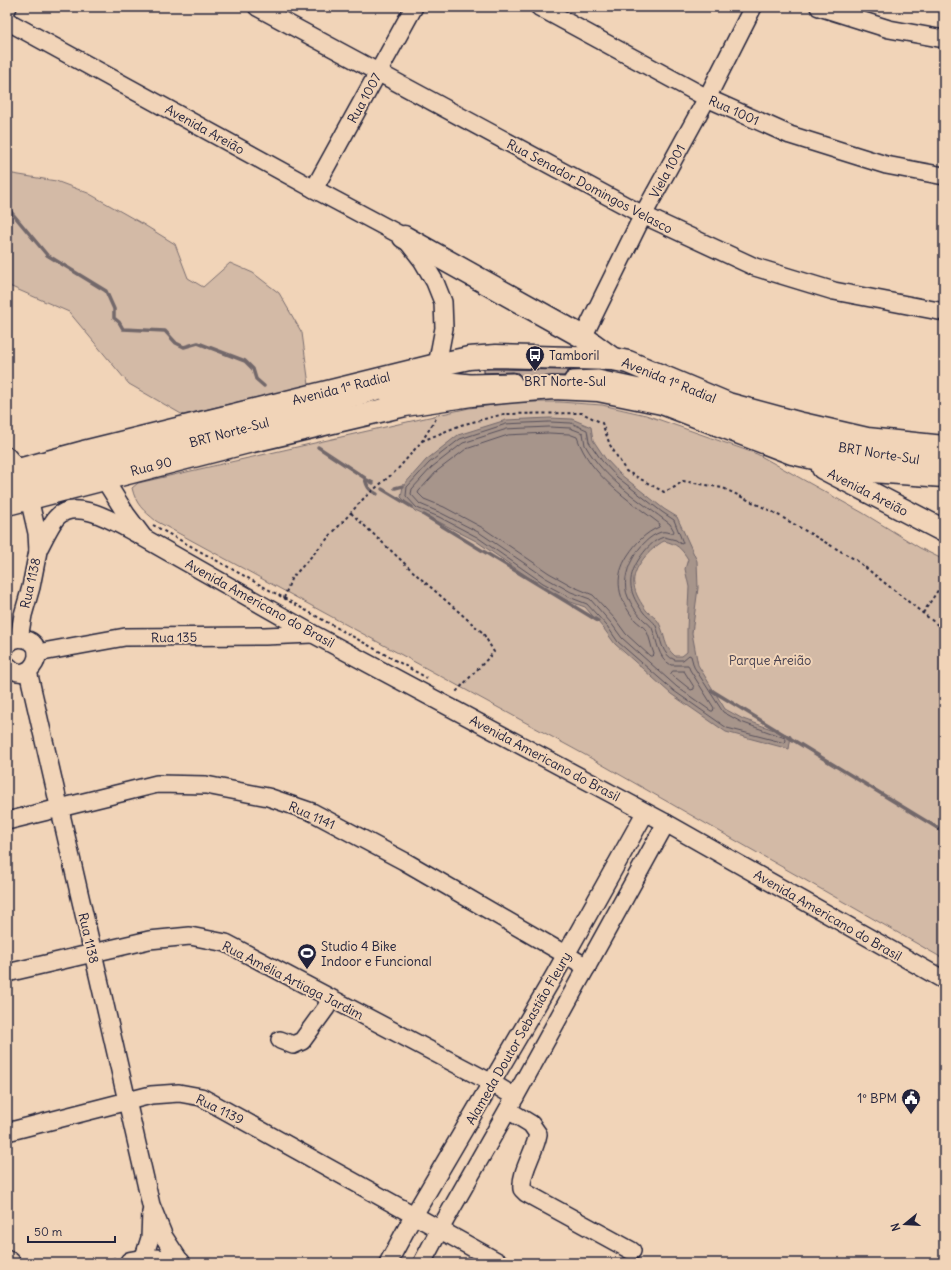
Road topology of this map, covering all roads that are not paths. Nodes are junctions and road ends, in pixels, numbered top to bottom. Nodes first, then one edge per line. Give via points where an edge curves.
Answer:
1 (257, 7) edge
2 (414, 7) edge
3 (539, 7) edge
4 (753, 7) edge
5 (819, 7) edge
6 (7, 21) edge
7 (944, 39) edge
8 (378, 73) junction
9 (707, 98) junction
10 (944, 176) edge
11 (314, 189) junction
12 (643, 215) junction
13 (404, 237) junction
14 (944, 312) edge
15 (583, 337) junction
16 (613, 359) junction
17 (437, 365) junction
18 (275, 404) joint
19 (296, 431) joint
20 (944, 447) edge
21 (792, 453) junction
22 (944, 462) edge
23 (95, 465) junction
24 (944, 476) edge
25 (16, 478) edge
26 (7, 504) edge
27 (57, 517) joint
28 (944, 532) edge
29 (144, 538) junction
30 (38, 551) junction
31 (313, 634) junction
32 (13, 641) edge
33 (37, 653) junction
34 (7, 665) edge
35 (28, 671) junction
36 (59, 808) junction
37 (645, 812) junction
38 (7, 821) edge
39 (666, 823) junction
40 (93, 952) junction
41 (566, 954) junction
42 (587, 967) junction
43 (7, 973) edge
44 (944, 980) edge
45 (330, 999) junction
46 (280, 1040) dead end
47 (492, 1083) junction
48 (127, 1102) junction
49 (512, 1104) junction
50 (7, 1132) edge
51 (152, 1205) junction
52 (414, 1215) junction
53 (440, 1229) junction
54 (632, 1250) dead end
55 (137, 1262) edge
56 (180, 1263) edge
57 (388, 1263) edge
58 (422, 1263) edge
59 (500, 1263) edge

1 - 8 street, Rua Senador Domingos Velasco
2 - 8 street, Rua 1007
3 - 9 street, Rua 1001
4 - 9 street, Viela 1001
5 - 7 street via 889,29
6 - 11 street, Avenida Areião
8 - 11 street, Rua 1007
8 - 12 street, Rua Senador Domingos Velasco
9 - 10 street, Rua 1001 via 790,135 886,165
9 - 12 street, Viela 1001
11 - 13 street, Avenida Areião
12 - 14 street, Rua Senador Domingos Velasco via 755,267 834,291
12 - 15 street, Viela 1001
13 - 15 main road
13 - 17 street via 422,260 443,302 444,328
15 - 16 main road
16 - 17 main road, Avenida 1ª Radial via 496,356 469,358
16 - 20 main road, Avenida 1ª Radial via 628,362 728,404 802,424 867,439
17 - 18 main road, Avenida 1ª Radial
18 - 23 main road, Rua 90
19 - 21 main road, Avenida 1ª Radial via 405,405 471,395 553,388 598,390 662,403
19 - 23 main road, Rua 90
21 - 24 main road, Avenida 1ª Radial via 871,471
21 - 28 main road, Avenida Areião
22 - 23 street, BRT Norte-Sul via 886,456 815,442 754,426 677,396 652,381 625,372 576,362 482,362 441,370 356,398
23 - 25 main road, Rua 90
23 - 25 main road, Rua 90
23 - 29 street, Avenida Americano do Brasil
25 - 26 main road, Rua 90
25 - 30 street, Rua 1138 via 37,533
27 - 29 street, Avenida Americano do Brasil via 67,511 89,511
27 - 30 street, Rua 1138
29 - 31 street, Avenida Americano do Brasil
30 - 32 street, Rua 1138 via 22,620
31 - 33 street, Rua 135 via 125,637
31 - 37 street, Avenida Americano do Brasil
32 - 33 street via 26,639 32,642
33 - 35 street via 33,667
34 - 35 street via 16,672
35 - 36 street, Rua 1138
36 - 38 street, Rua 1141
36 - 40 street, Rua 1138
36 - 41 street, Rua 1141 via 157,784 206,785 268,797 312,812 404,861
37 - 39 street, Avenida Americano do Brasil
37 - 41 street, Alameda Doutor Sebastião Fleury
39 - 42 street, Alameda Doutor Sebastião Fleury
39 - 44 street, Avenida Americano do Brasil
40 - 43 street, Rua Amélia Artiaga Jardim
40 - 45 street, Rua Amélia Artiaga Jardim via 150,940 190,936 226,942
40 - 48 street, Rua 1138
41 - 42 street, Rua 1141
41 - 47 street, Alameda Doutor Sebastião Fleury
42 - 49 street, Alameda Doutor Sebastião Fleury
45 - 46 street via 302,1042 293,1045
45 - 47 street, Rua Amélia Artiaga Jardim
47 - 49 street, Rua Amélia Artiaga Jardim
47 - 52 street, Alameda Doutor Sebastião Fleury
48 - 50 street, Rua 1139
48 - 51 street, Rua 1138
48 - 52 street, Rua 1139 via 151,1095 179,1093 202,1097
49 - 53 street, Alameda Doutor Sebastião Fleury
49 - 54 street, Rua Amélia Artiaga Jardim via 538,1134 521,1182 522,1189
51 - 55 street, Rua 1138 via 150,1238
51 - 56 street, Rua 1138 via 164,1237
52 - 53 street, Rua 1139
52 - 57 street, Alameda Doutor Sebastião Fleury
53 - 58 street, Alameda Doutor Sebastião Fleury
53 - 59 street, Rua 1139
55 - 56 main road via 161,1260

